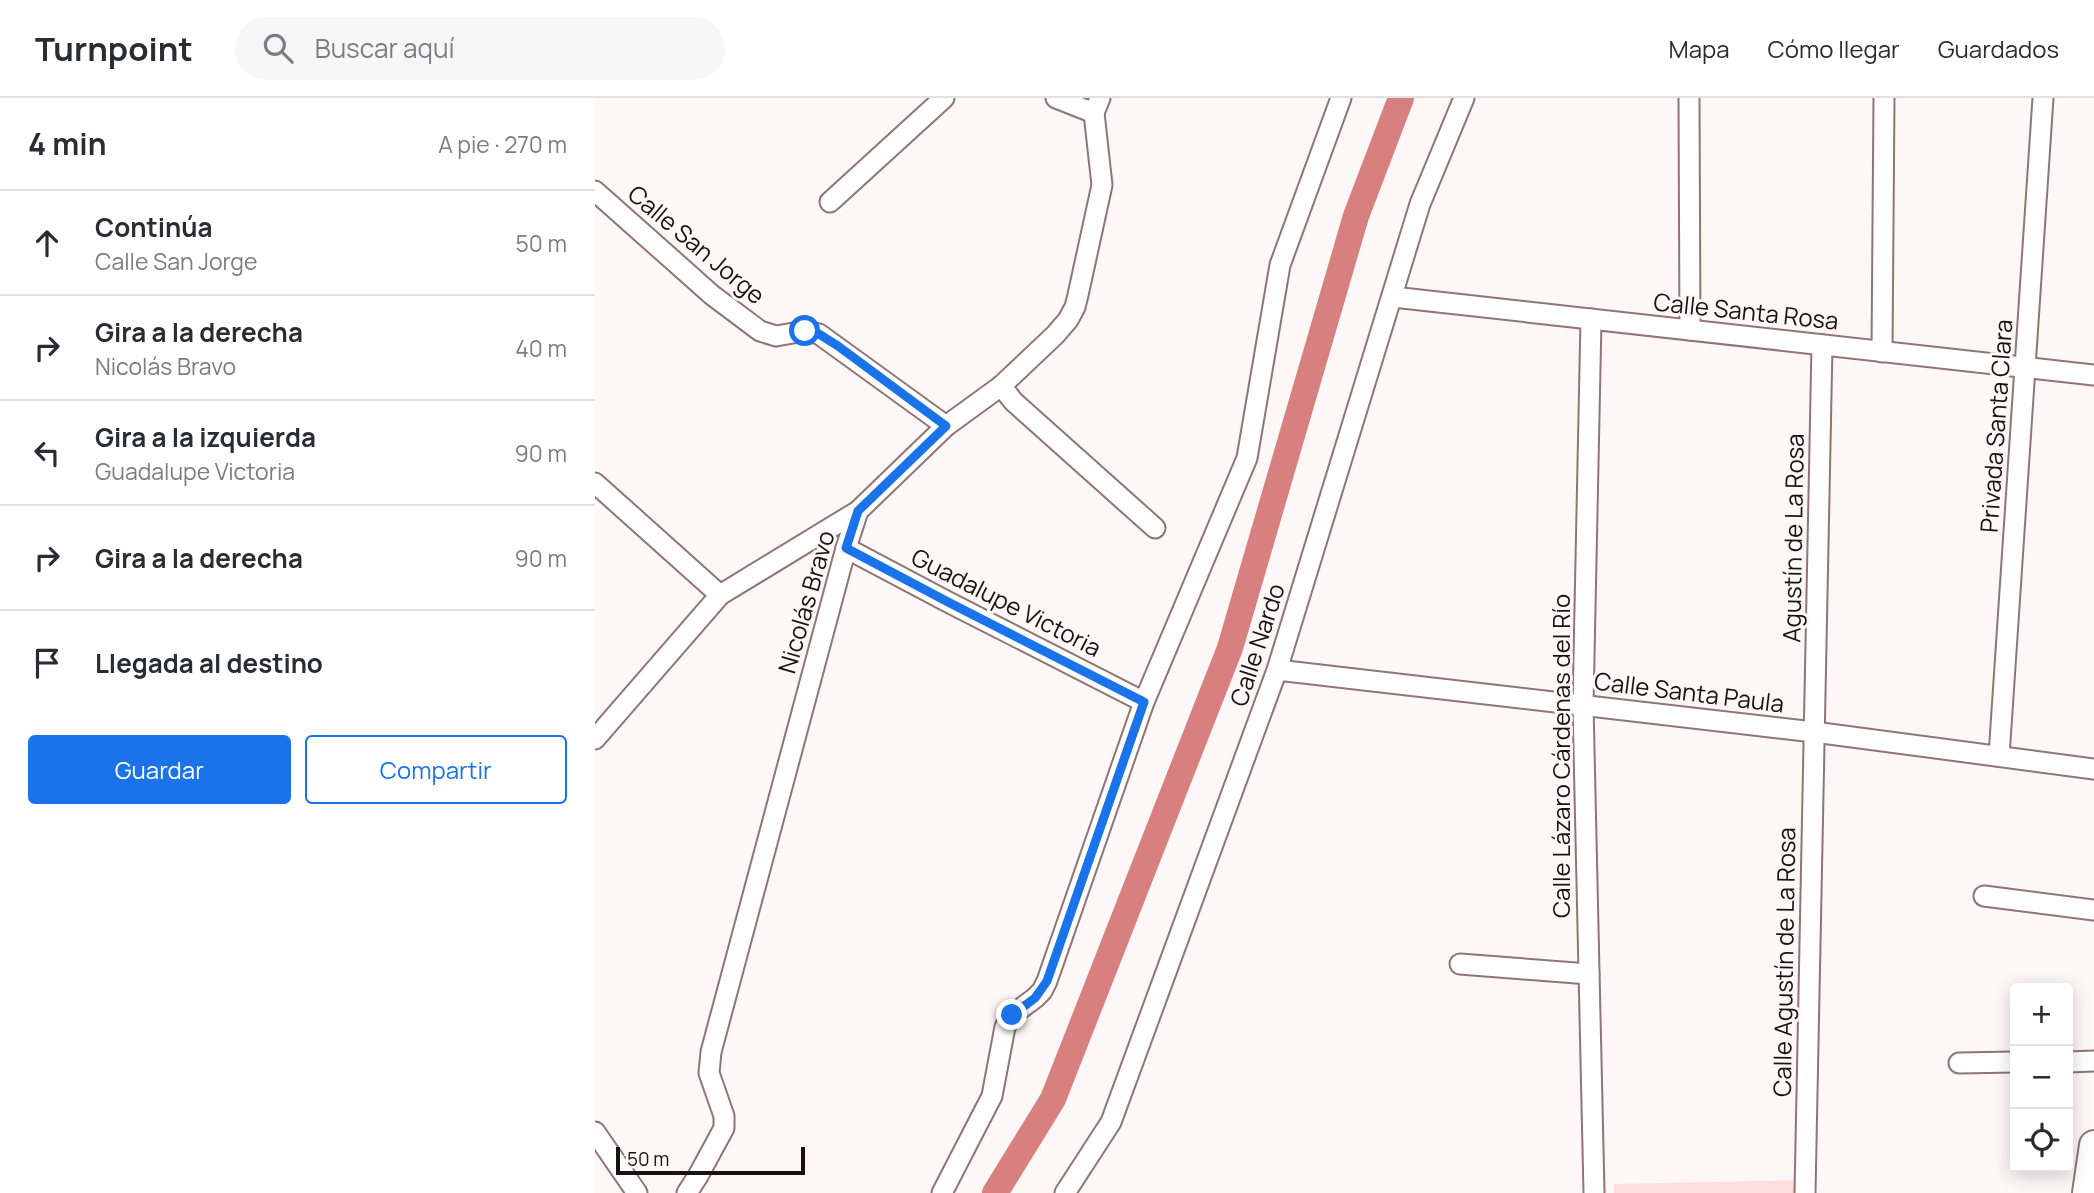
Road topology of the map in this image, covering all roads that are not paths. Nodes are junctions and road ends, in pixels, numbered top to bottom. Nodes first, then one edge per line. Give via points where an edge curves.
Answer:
1 (944, 98) edge
2 (1056, 98) edge
3 (1341, 98) edge
4 (1464, 98) edge
5 (1689, 98) edge
6 (1884, 98) edge
7 (2043, 98) edge
8 (1097, 106) edge
9 (595, 191) edge
10 (830, 202) dead end
11 (1392, 297) junction
12 (1591, 319) junction
13 (1690, 330) junction
14 (1822, 345) junction
15 (1882, 352) junction
16 (2026, 368) junction
17 (2094, 375) edge
18 (1001, 386) junction
19 (946, 426) junction
20 (595, 483) edge
21 (858, 511) junction
22 (1155, 528) dead end
23 (846, 548) junction
24 (720, 595) junction
25 (1277, 670) junction
26 (1144, 702) junction
27 (1583, 705) junction
28 (1814, 732) junction
29 (595, 738) edge
30 (1999, 756) junction
31 (2094, 769) edge
32 (1984, 896) dead end
33 (2094, 910) edge
34 (1460, 964) dead end
35 (1589, 974) junction
36 (2094, 1061) edge
37 (2010, 1062) edge
38 (2073, 1062) edge
39 (1959, 1063) dead end
40 (595, 1132) edge
41 (2094, 1145) edge
42 (637, 1193) edge
43 (687, 1193) edge
44 (942, 1193) edge
45 (1065, 1193) edge
46 (1594, 1193) edge
47 (1805, 1193) edge
48 (2087, 1193) edge

1 - 10 street
2 - 8 street
3 - 26 street via 1280,265 1247,458
4 - 11 street, Calle Nardo via 1420,204
5 - 13 street
6 - 15 street
7 - 16 street, Privada Santa Clara
8 - 18 street, Nicolás Bravo via 1101,185 1075,307 1055,335
9 - 19 street, Calle San Jorge via 712,295 760,331 819,334
11 - 12 street, Calle Santa Rosa
11 - 25 street, Calle Nardo
12 - 13 street, Calle Santa Rosa
12 - 27 street, Calle Lázaro Cárdenas del Río
13 - 14 street, Calle Santa Rosa
14 - 15 street, Calle Santa Rosa
14 - 28 street, Agustín de La Rosa
15 - 16 street, Calle Santa Rosa
16 - 17 street, Calle Santa Rosa
16 - 30 street, Privada Santa Clara
18 - 19 street, Nicolás Bravo
18 - 22 street
19 - 21 street, Nicolás Bravo
20 - 24 street
21 - 23 street, Nicolás Bravo
21 - 24 street
23 - 26 street, Guadalupe Victoria
23 - 43 street, Nicolás Bravo via 711,1052 709,1073 724,1128
24 - 29 street
25 - 27 street, Calle Santa Paula
25 - 45 street, Calle Nardo via 1111,1122
26 - 44 street via 1047,981 1005,1027 992,1096
27 - 28 street, Calle Santa Paula
27 - 35 street, Calle Lázaro Cárdenas del Río
28 - 30 street, Calle Santa Paula
28 - 47 street, Calle Agustín de La Rosa
30 - 31 street, Calle Santa Paula
32 - 33 street
34 - 35 street
35 - 46 street, Calle Lázaro Cárdenas del Río
36 - 38 street
37 - 39 street
40 - 42 street
41 - 48 street

